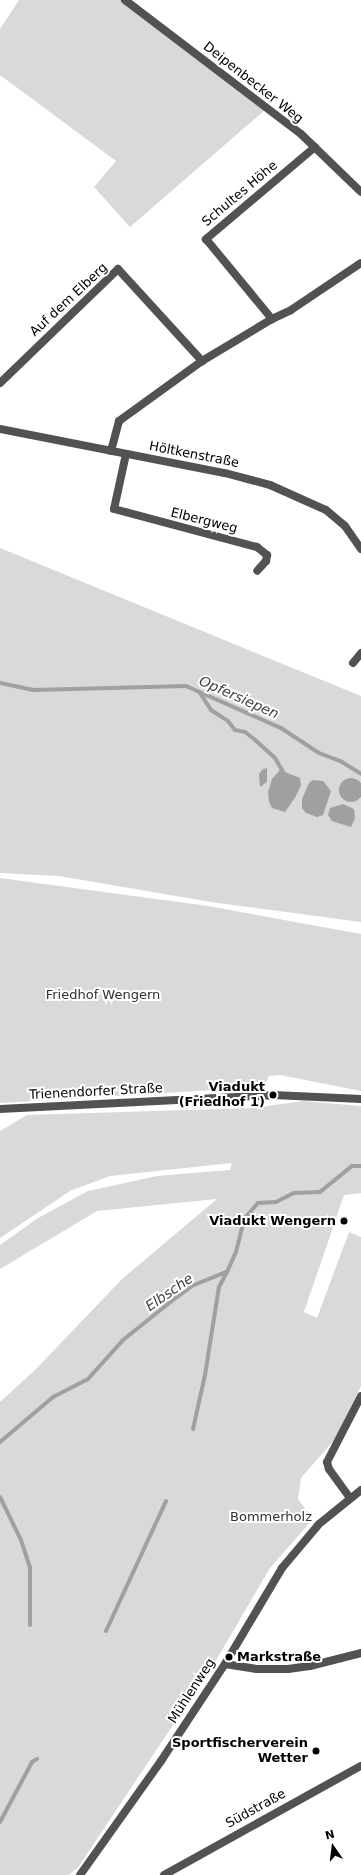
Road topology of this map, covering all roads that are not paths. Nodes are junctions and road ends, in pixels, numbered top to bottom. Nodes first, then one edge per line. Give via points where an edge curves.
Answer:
1 (125, 0) edge
2 (314, 147) junction
3 (361, 192) edge
4 (361, 263) edge
5 (272, 318) junction
6 (202, 361) junction
7 (0, 383) edge
8 (0, 429) edge
9 (111, 451) junction
10 (126, 454) junction
11 (361, 549) edge
12 (257, 571) dead end
13 (361, 653) edge
14 (353, 663) dead end
15 (361, 1099) edge
16 (0, 1109) edge
17 (361, 1396) edge
18 (361, 1490) edge
19 (350, 1498) junction
20 (361, 1653) edge
21 (225, 1664) junction
22 (361, 1766) edge
23 (80, 1875) edge
24 (164, 1875) edge

1 - 2 street, Deipenbecker Weg via 274,112
2 - 3 street, Deipenbecker Weg
2 - 5 street, Schultes Höhe via 206,239
4 - 5 street via 291,310
5 - 6 street
6 - 7 street, Auf dem Elberg via 118,269
6 - 9 street via 119,421
8 - 9 street, Höltkenstraße
9 - 10 street, Höltkenstraße
10 - 11 street, Höltkenstraße via 240,476 297,495 319,505 336,518
10 - 12 street, Elbergweg via 114,509 257,547 268,554 266,561
13 - 14 street
15 - 16 street, Trienendorfer Straße via 273,1095
17 - 19 street via 327,1462 329,1469
18 - 19 street, Mühlenweg
19 - 21 street, Mühlenweg via 319,1524 282,1568
20 - 21 street via 288,1669 257,1669
21 - 23 street, Mühlenweg via 152,1774
22 - 24 street, Südstraße

